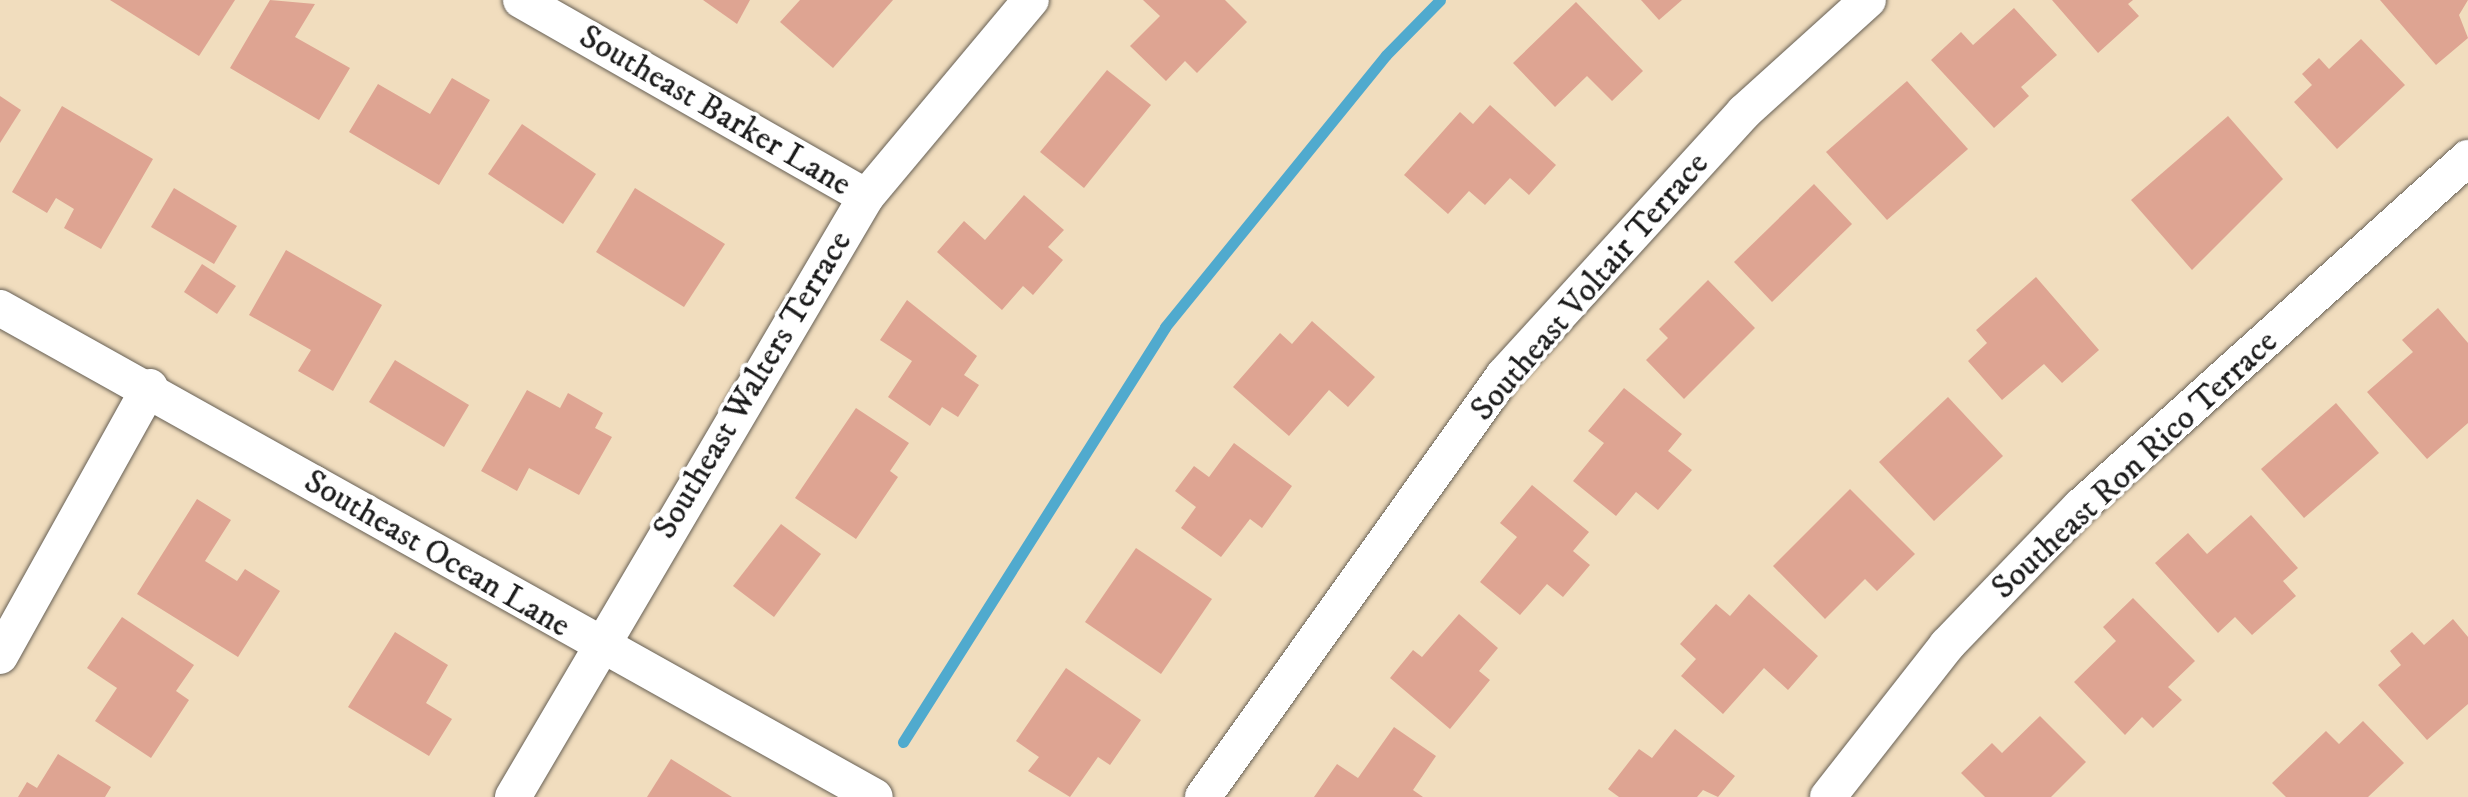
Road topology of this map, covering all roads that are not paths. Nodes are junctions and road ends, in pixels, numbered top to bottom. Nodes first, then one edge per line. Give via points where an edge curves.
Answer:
1 (521, 0) edge
2 (1031, 0) edge
3 (1868, 0) edge
4 (2468, 158) edge
5 (866, 197) junction
6 (0, 308) edge
7 (150, 387) junction
8 (595, 647) junction
9 (0, 656) edge
10 (513, 797) edge
11 (875, 797) edge
12 (1203, 797) edge
13 (1828, 797) edge

1 - 5 street, Southeast Barker Lane
2 - 5 street, Southeast Walters Terrace
3 - 12 street, Southeast Voltair Terrace via 1744,112 1504,375
4 - 13 street, Southeast Ron Rico Terrace via 2080,507 1947,645
5 - 8 street, Southeast Walters Terrace
6 - 7 street, Southeast Ocean Lane
7 - 8 street, Southeast Ocean Lane
7 - 9 street
8 - 10 street, Southeast Walters Terrace
8 - 11 street, Southeast Ocean Lane

